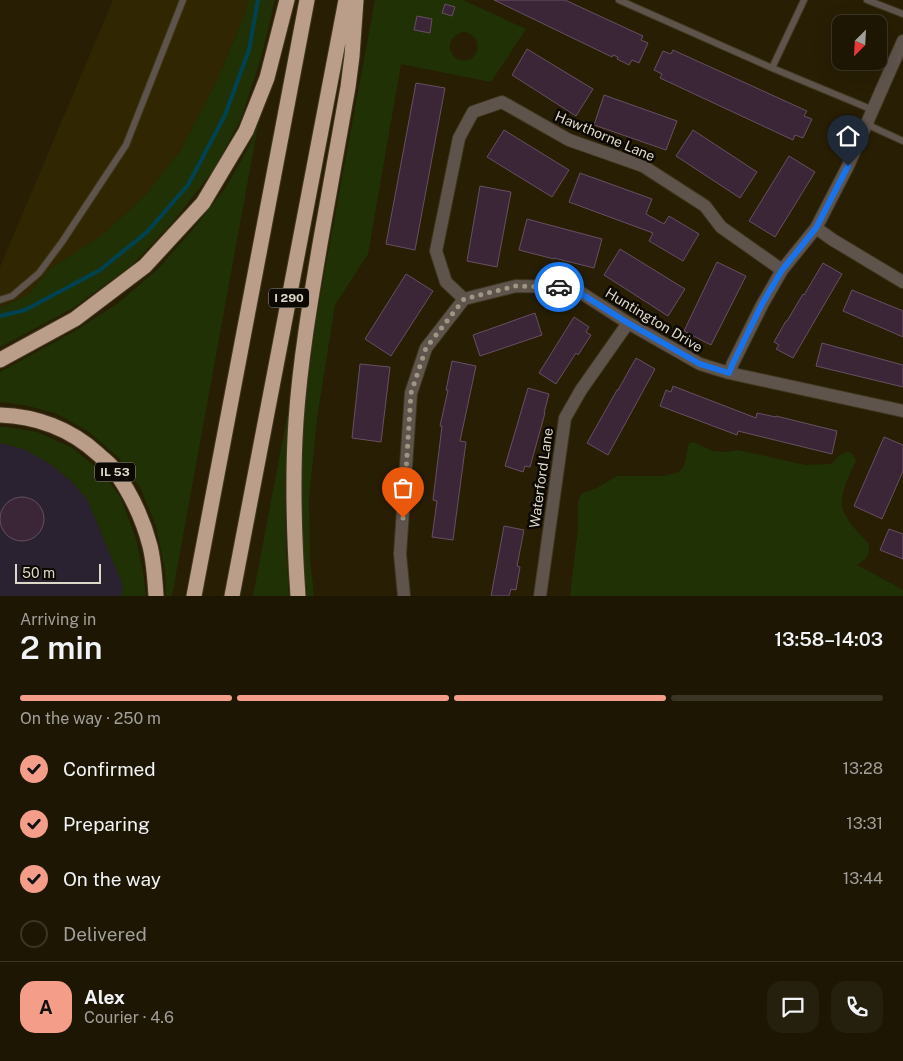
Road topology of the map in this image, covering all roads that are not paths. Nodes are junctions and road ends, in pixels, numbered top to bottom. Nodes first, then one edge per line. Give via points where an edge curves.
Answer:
1 (183, 0) edge
2 (287, 0) edge
3 (307, 0) edge
4 (346, 0) edge
5 (356, 0) edge
6 (619, 0) edge
7 (804, 0) edge
8 (868, 0) edge
9 (903, 14) edge
10 (903, 41) edge
11 (772, 68) junction
12 (873, 110) junction
13 (866, 124) junction
14 (903, 141) edge
15 (816, 228) junction
16 (782, 270) junction
17 (903, 282) edge
18 (464, 299) junction
19 (0, 300) edge
20 (628, 323) junction
21 (0, 360) edge
22 (729, 373) junction
23 (903, 411) edge
24 (0, 415) edge
25 (156, 596) edge
26 (194, 596) edge
27 (232, 596) edge
28 (298, 596) edge
29 (404, 596) edge
30 (540, 596) edge

1 - 19 lane via 126,145 39,273 12,296
2 - 21 highway via 267,78 246,131 202,203 145,266 75,319
3 - 26 highway, I 290
4 - 27 highway, I 290
5 - 28 highway via 348,87 302,360 293,497
6 - 11 lane
7 - 11 lane
8 - 9 lane
10 - 12 street
11 - 12 lane
12 - 13 street
13 - 14 lane
13 - 15 street
15 - 16 street
15 - 17 street
16 - 18 street, Hawthorne Lane via 721,227 705,206 643,166 569,140 502,102 473,112 459,138 436,251 446,282
16 - 22 street
18 - 20 street, Huntington Drive via 516,286 572,288
18 - 29 street via 426,348 411,393 400,554
20 - 22 street, Huntington Drive via 700,364
20 - 30 street, Waterford Lane via 565,418
22 - 23 street, Huntington Drive
24 - 25 highway, IL 53 via 38,420 62,429 87,444 111,466 143,524 150,547

